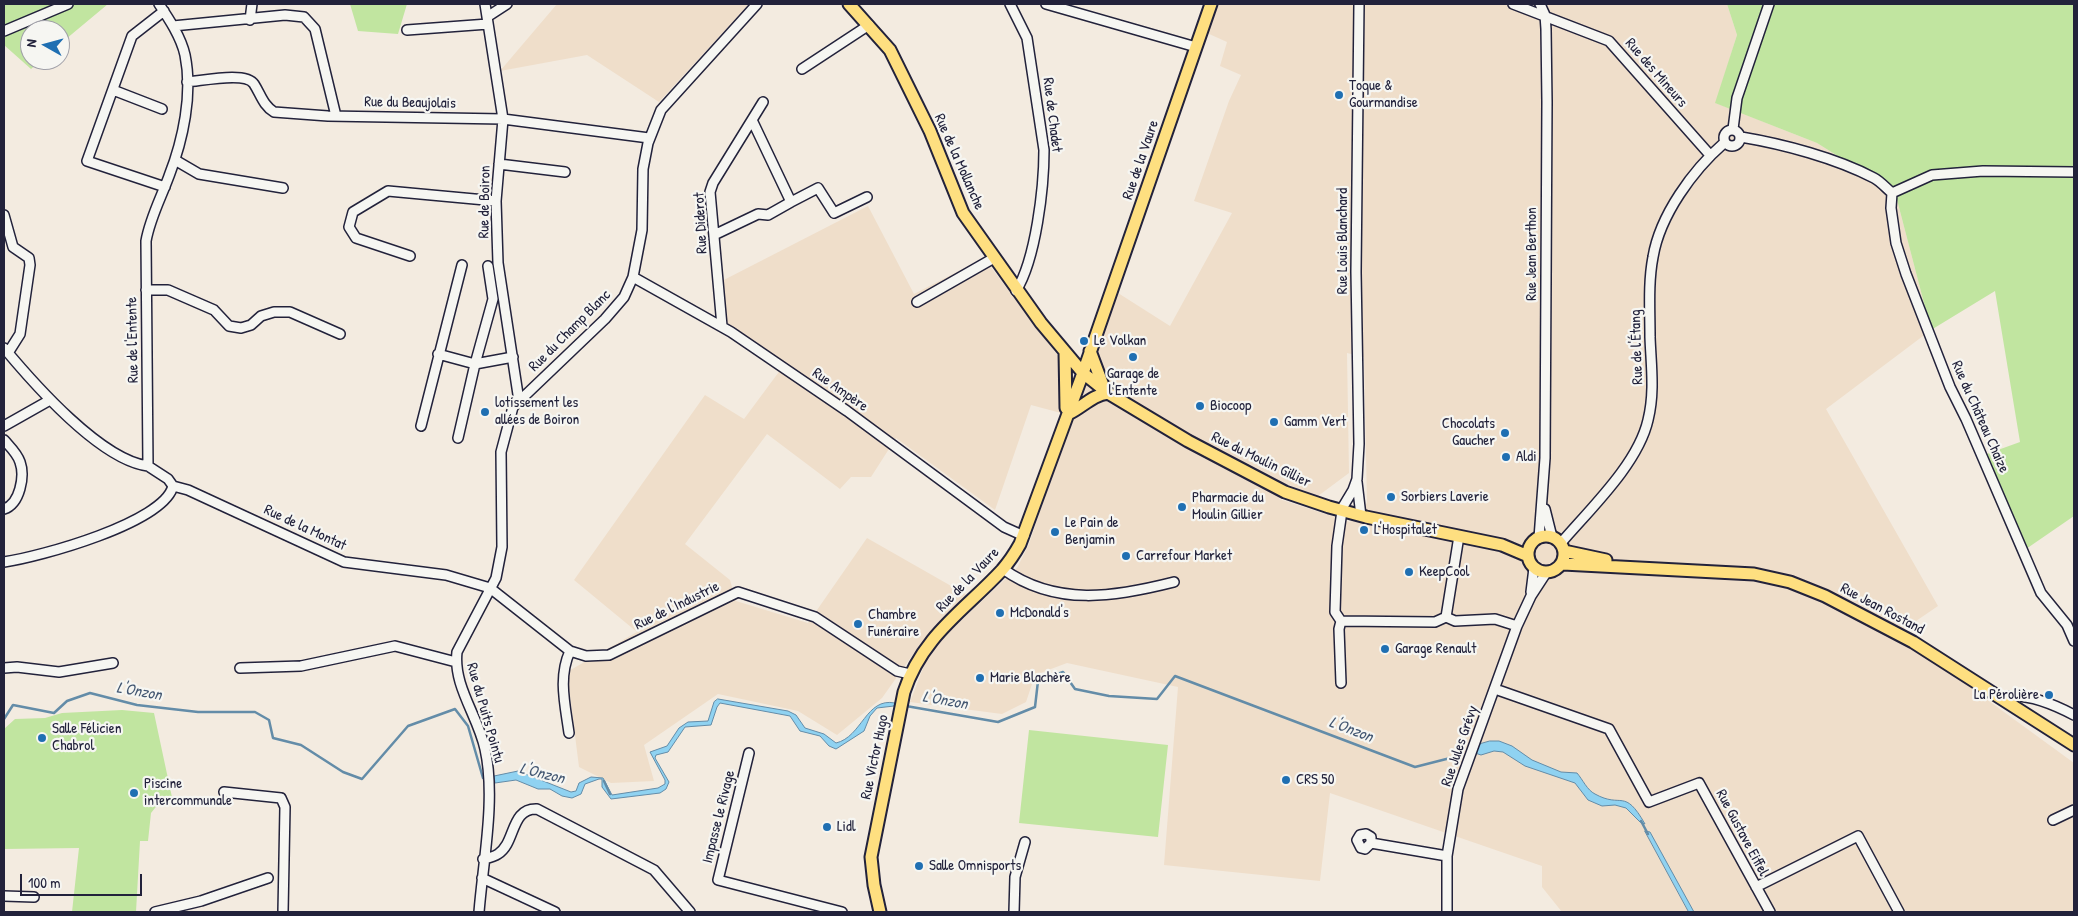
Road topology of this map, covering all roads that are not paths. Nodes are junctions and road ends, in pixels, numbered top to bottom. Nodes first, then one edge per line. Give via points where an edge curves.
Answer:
1 (68, 4) edge
2 (252, 4) edge
3 (485, 4) edge
4 (507, 4) edge
5 (757, 4) edge
6 (849, 4) edge
7 (1010, 4) edge
8 (1046, 4) edge
9 (1211, 4) edge
10 (1359, 4) edge
11 (1513, 4) edge
12 (1540, 4) edge
13 (1769, 4) edge
14 (162, 7) edge
15 (1545, 15) junction
16 (250, 20) junction
17 (488, 20) junction
18 (173, 26) junction
19 (868, 26) junction
20 (407, 30) dead end
21 (4, 31) edge
22 (1196, 47) junction
23 (802, 69) dead end
24 (187, 82) junction
25 (112, 90) junction
26 (763, 102) dead end
27 (162, 110) dead end
28 (336, 116) junction
29 (503, 119) junction
30 (752, 120) junction
31 (1733, 129) junction
32 (1740, 137) junction
33 (649, 138) junction
34 (1724, 143) junction
35 (1710, 155) junction
36 (175, 160) junction
37 (499, 164) junction
38 (565, 172) dead end
39 (2074, 172) edge
40 (165, 187) junction
41 (283, 188) dead end
42 (1892, 193) junction
43 (867, 198) dead end
44 (496, 201) junction
45 (791, 202) junction
46 (4, 215) edge
47 (714, 235) junction
48 (410, 256) dead end
49 (994, 258) junction
50 (462, 265) dead end
51 (488, 266) dead end
52 (633, 277) junction
53 (146, 290) junction
54 (1016, 291) junction
55 (917, 302) dead end
56 (722, 326) junction
57 (340, 334) dead end
58 (6, 351) edge
59 (1090, 351) junction
60 (1065, 352) junction
61 (438, 354) junction
62 (513, 357) junction
63 (474, 364) junction
64 (1083, 373) junction
65 (1106, 391) junction
66 (50, 400) junction
67 (519, 401) junction
68 (1067, 418) junction
69 (4, 426) edge
70 (421, 426) dead end
71 (458, 438) dead end
72 (4, 440) edge
73 (148, 466) junction
74 (1356, 479) junction
75 (173, 486) junction
76 (1543, 504) junction
77 (4, 509) edge
78 (1341, 511) junction
79 (1361, 516) junction
80 (1024, 536) junction
81 (1459, 536) junction
82 (1559, 544) junction
83 (1532, 546) junction
84 (4, 562) edge
85 (1563, 564) junction
86 (1534, 568) junction
87 (1652, 568) junction
88 (1003, 569) junction
89 (1546, 573) junction
90 (1174, 582) dead end
91 (490, 588) junction
92 (1531, 596) junction
93 (1446, 617) junction
94 (1341, 622) junction
95 (2070, 625) edge
96 (1517, 626) junction
97 (2074, 641) edge
98 (570, 651) junction
99 (456, 662) junction
100 (113, 663) dead end
101 (4, 668) edge
102 (240, 668) dead end
103 (910, 674) junction
104 (1341, 683) dead end
105 (1495, 689) junction
106 (904, 696) joint
107 (2000, 698) junction
108 (2074, 716) edge
109 (569, 733) dead end
110 (2074, 745) edge
111 (749, 753) dead end
112 (224, 792) dead end
113 (2074, 810) edge
114 (2053, 820) dead end
115 (1025, 842) dead end
116 (1372, 843) dead end
117 (1447, 856) junction
118 (483, 859) junction
119 (268, 878) dead end
120 (482, 878) junction
121 (1756, 886) junction
122 (4, 896) edge
123 (34, 897) dead end
124 (154, 912) edge
125 (283, 912) edge
126 (479, 912) edge
127 (555, 912) edge
128 (690, 912) edge
129 (842, 912) edge
130 (880, 912) edge
131 (1014, 912) edge
132 (1447, 912) edge
133 (1770, 912) edge
134 (1899, 912) edge

1 - 21 street
2 - 16 street
3 - 17 street, Rue de Boiron
4 - 17 street
5 - 33 street, Rue du Champ Blanc via 661,110
6 - 19 main road, Rue de la Mollanche
7 - 54 street, Rue de Chadet via 1027,38 1044,150 1036,226 1026,272
8 - 22 street
9 - 22 main road, Rue de la Vaure
10 - 74 street, Rue Louis Blanchard via 1356,272 1359,444
11 - 15 street, Rue des Mineurs
12 - 15 street, Rue Jean Berthon
13 - 31 street via 1737,98
14 - 18 street, Rue de l'Entente
14 - 25 street via 132,36
15 - 35 street, Rue des Mineurs via 1609,40
15 - 76 street, Rue Jean Berthon via 1546,449
16 - 18 street
16 - 28 street via 285,15 304,17 315,29
17 - 20 street
17 - 29 street, Rue de Boiron
18 - 24 street, Rue de l'Entente via 185,55
19 - 23 street
19 - 49 main road, Rue de la Mollanche via 890,50 930,131 964,214
22 - 59 main road, Rue de la Vaure
24 - 28 street, Rue du Beaujolais via 244,77 253,82 267,108 274,112
24 - 36 street, Rue de l'Entente via 185,117
25 - 27 street
25 - 40 street via 87,160
26 - 30 street, Rue Diderot
28 - 29 street, Rue du Beaujolais
29 - 33 street, Rue du Beaujolais
29 - 37 street, Rue de Boiron
30 - 45 street
30 - 47 street, Rue Diderot via 710,192
31 - 32 street
31 - 34 street, Rue de l'Étang via 1728,131
32 - 34 street, Rue de l'Étang via 1736,144 1728,146
32 - 42 street via 1784,146 1836,163 1876,178
33 - 52 street, Rue du Champ Blanc via 643,169 642,230
34 - 35 street, Rue de l'Étang
35 - 82 street, Rue de l'Étang via 1665,218 1653,256 1649,291 1653,381 1648,421 1639,444 1616,479
36 - 40 street, Rue de l'Entente
36 - 41 street via 199,174
37 - 38 street
37 - 44 street, Rue de Boiron
39 - 42 street via 1983,171 1932,175
40 - 53 street, Rue de l'Entente via 147,232
42 - 95 street, Rue du Château Chaize via 1896,243 1950,387 2041,593
43 - 45 street via 834,213 818,188
44 - 48 street via 388,191 353,212 349,227 356,238
44 - 62 street, Rue de Boiron via 498,263
45 - 47 street via 768,215 758,214
46 - 58 street via 13,247 29,258 30,265 20,334
47 - 56 street, Rue Diderot
49 - 54 main road, Rue de la Mollanche
49 - 55 street
50 - 61 street
51 - 63 street via 493,299
52 - 56 street, Rue Ampère
52 - 67 street, Rue du Champ Blanc via 624,296 605,319
53 - 57 street via 168,290 214,310 229,326 241,328 251,325 261,316 290,312
53 - 73 street, Rue de l'Entente
54 - 60 main road, Rue de la Mollanche
56 - 80 street, Rue Ampère via 847,411 1004,527
58 - 66 street
59 - 64 main road, Rue de la Vaure
59 - 65 main road
60 - 64 main road, Rue de la Mollanche
60 - 68 main road, Rue de la Vaure
61 - 63 street
61 - 70 street
62 - 63 street
62 - 67 street, Rue de Boiron
63 - 71 street
64 - 65 main road, Rue du Moulin Gillier
64 - 68 main road, Rue de la Vaure
65 - 68 main road via 1092,397
65 - 78 main road, Rue du Moulin Gillier via 1243,471 1286,492
66 - 69 street
66 - 73 street via 101,443 134,464
67 - 91 street, Rue du Champ Blanc via 512,407 501,452 502,547 496,578
68 - 80 main road, Rue de la Vaure
72 - 77 street via 14,451 23,474 18,496
73 - 75 street
74 - 78 street, Rue Louis Blanchard
74 - 79 street, Rue Louis Blanchard
75 - 84 street via 168,496 152,510 121,526 59,550
75 - 91 street, Rue de la Montat via 344,562 446,576
76 - 82 street
76 - 83 street
78 - 79 main road, Rue du Moulin Gillier
78 - 94 street via 1336,612
79 - 81 main road, Rue du Moulin Gillier
80 - 88 main road, Rue de la Vaure
81 - 83 main road, Rue du Moulin Gillier via 1502,545
81 - 93 street
82 - 83 main road
82 - 85 main road
82 - 87 main road
83 - 86 main road
85 - 87 main road
85 - 89 main road
86 - 89 main road
86 - 92 street
87 - 107 main road, Rue Jean Rostand via 1754,574 1790,582 1825,596 1913,642
88 - 90 street via 1062,595 1126,594
88 - 103 main road, Rue de la Vaure via 932,639
89 - 92 street
91 - 98 street, Rue de l'Industrie
91 - 99 street, Rue du Puits Pointu via 457,652
92 - 96 street, Rue Jules Grévy
93 - 94 street via 1435,622
93 - 96 street via 1455,621 1495,619
94 - 104 street
95 - 97 street, Rue du Château Chaize
96 - 105 street, Rue Jules Grévy
98 - 103 street, Rue de l'Industrie via 586,656 609,654 738,592 816,617 897,671
98 - 109 street via 562,678
99 - 102 street via 395,646 301,666
99 - 118 street, Rue du Puits Pointu via 457,675 483,741 490,782
100 - 101 street via 59,672 17,666
103 - 106 main road, Rue de la Vaure
105 - 117 street, Rue Jules Grévy via 1458,790
105 - 121 street, Rue Gustave Eiffel via 1609,729 1649,802 1700,783
106 - 130 main road, Rue Victor Hugo via 871,857
107 - 108 street via 2013,694
107 - 110 main road, Rue Jean Rostand
111 - 129 street, Impasse le Rivage via 718,880
112 - 125 street via 282,798 286,808
113 - 114 street
115 - 131 street via 1015,877
116 - 117 street
117 - 132 street, Rue Jules Grévy
118 - 120 street, Rue du Puits Pointu
118 - 128 street via 500,854 522,814 528,809 537,810 654,870
119 - 124 street via 201,901
120 - 126 street, Rue du Puits Pointu
120 - 127 street
121 - 133 street, Rue Gustave Eiffel
121 - 134 street via 1858,836
122 - 123 street

